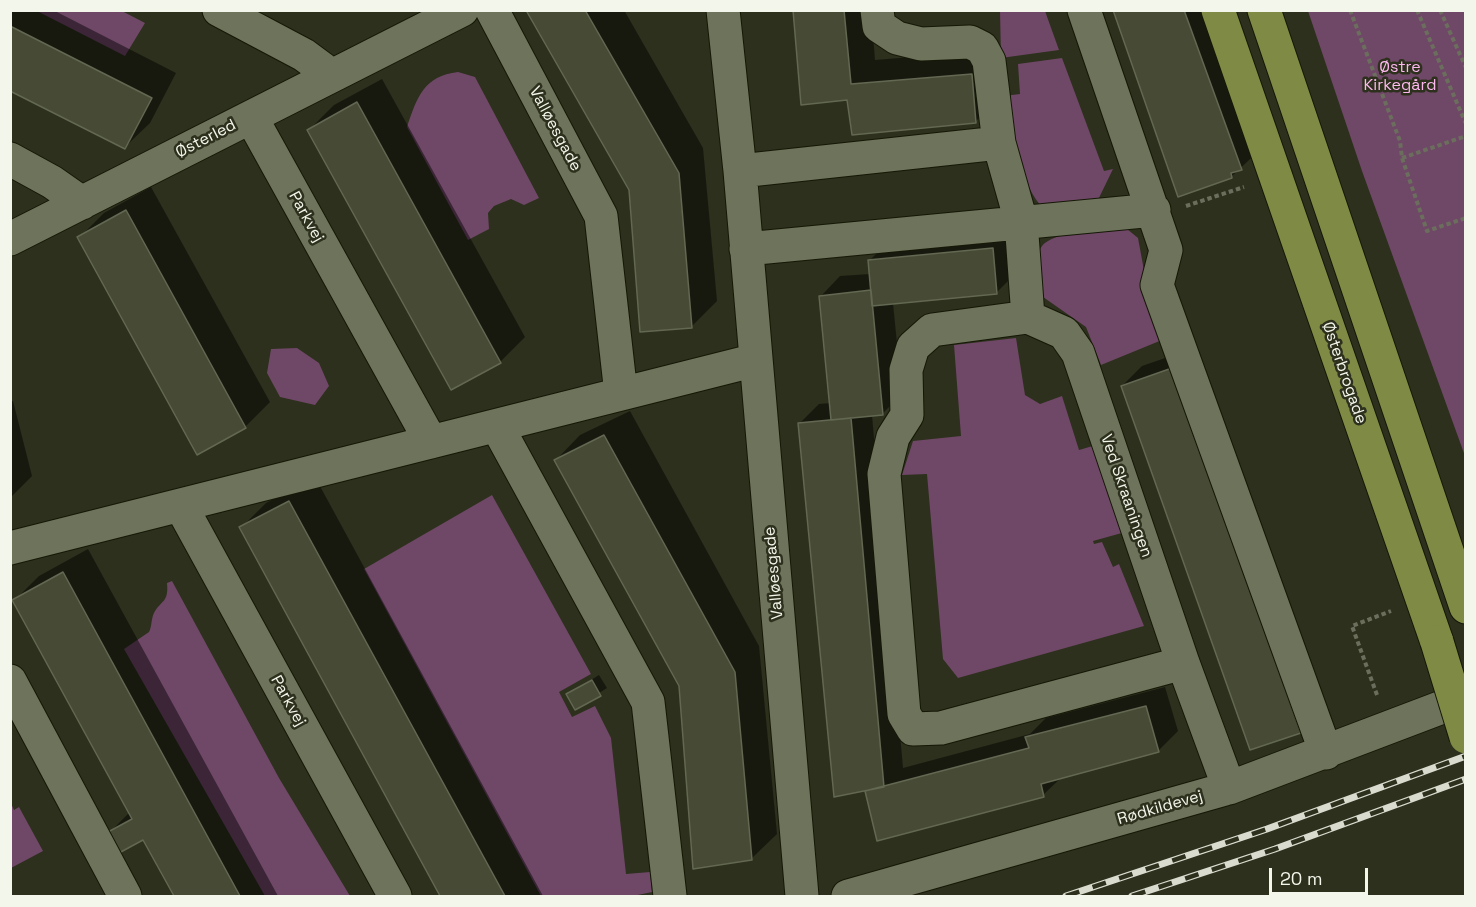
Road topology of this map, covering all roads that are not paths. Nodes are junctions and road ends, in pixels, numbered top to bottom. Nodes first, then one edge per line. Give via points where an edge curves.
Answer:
1 (219, 10) edge
2 (462, 10) edge
3 (492, 10) edge
4 (723, 10) edge
5 (878, 10) edge
6 (1084, 10) edge
7 (1218, 10) edge
8 (1264, 10) edge
9 (331, 75) junction
10 (251, 117) junction
11 (999, 143) junction
12 (10, 159) edge
13 (740, 171) junction
14 (82, 203) junction
15 (1169, 208) junction
16 (1021, 221) junction
17 (10, 238) edge
18 (746, 249) junction
19 (1028, 316) junction
20 (756, 360) junction
21 (621, 394) junction
22 (497, 426) junction
23 (430, 442) junction
24 (181, 506) junction
25 (10, 548) edge
26 (1466, 607) edge
27 (1183, 663) junction
28 (10, 681) edge
29 (1466, 698) edge
30 (1466, 737) edge
31 (1326, 753) junction
32 (1229, 788) junction
33 (124, 897) edge
34 (395, 897) edge
35 (670, 897) edge
36 (802, 897) edge
37 (848, 897) edge

1 - 9 street via 304,55
2 - 9 street, Østerled
3 - 21 street, Valløesgade via 601,216
4 - 13 street, Valløesgade
5 - 11 street via 879,26 897,38 921,44 970,42 982,48 989,61
6 - 15 street
7 - 30 main road, Østerbrogade, bridge via 1437,642
8 - 26 main road
9 - 10 street, Østerled
10 - 14 street, Østerled
10 - 23 street, Parkvej
11 - 13 street
11 - 16 street
12 - 14 street
13 - 18 street, Valløesgade
14 - 17 street, Østerled
15 - 16 street
15 - 31 street via 1158,285
16 - 18 street
16 - 19 street
18 - 20 street, Valløesgade
19 - 27 street, Ved Skraaningen via 1064,333 1078,353
19 - 27 street via 932,330 913,347 908,363 907,415 893,437 884,474 904,714 913,729 941,728
20 - 21 street
20 - 36 street, Valløesgade
21 - 22 street
22 - 23 street
22 - 35 street via 648,702
23 - 24 street
24 - 25 street
24 - 34 street, Parkvej
27 - 32 street, Ved Skraaningen
28 - 33 street
29 - 31 street, Rødkildevej
31 - 32 street, Rødkildevej
32 - 37 street, Rødkildevej

